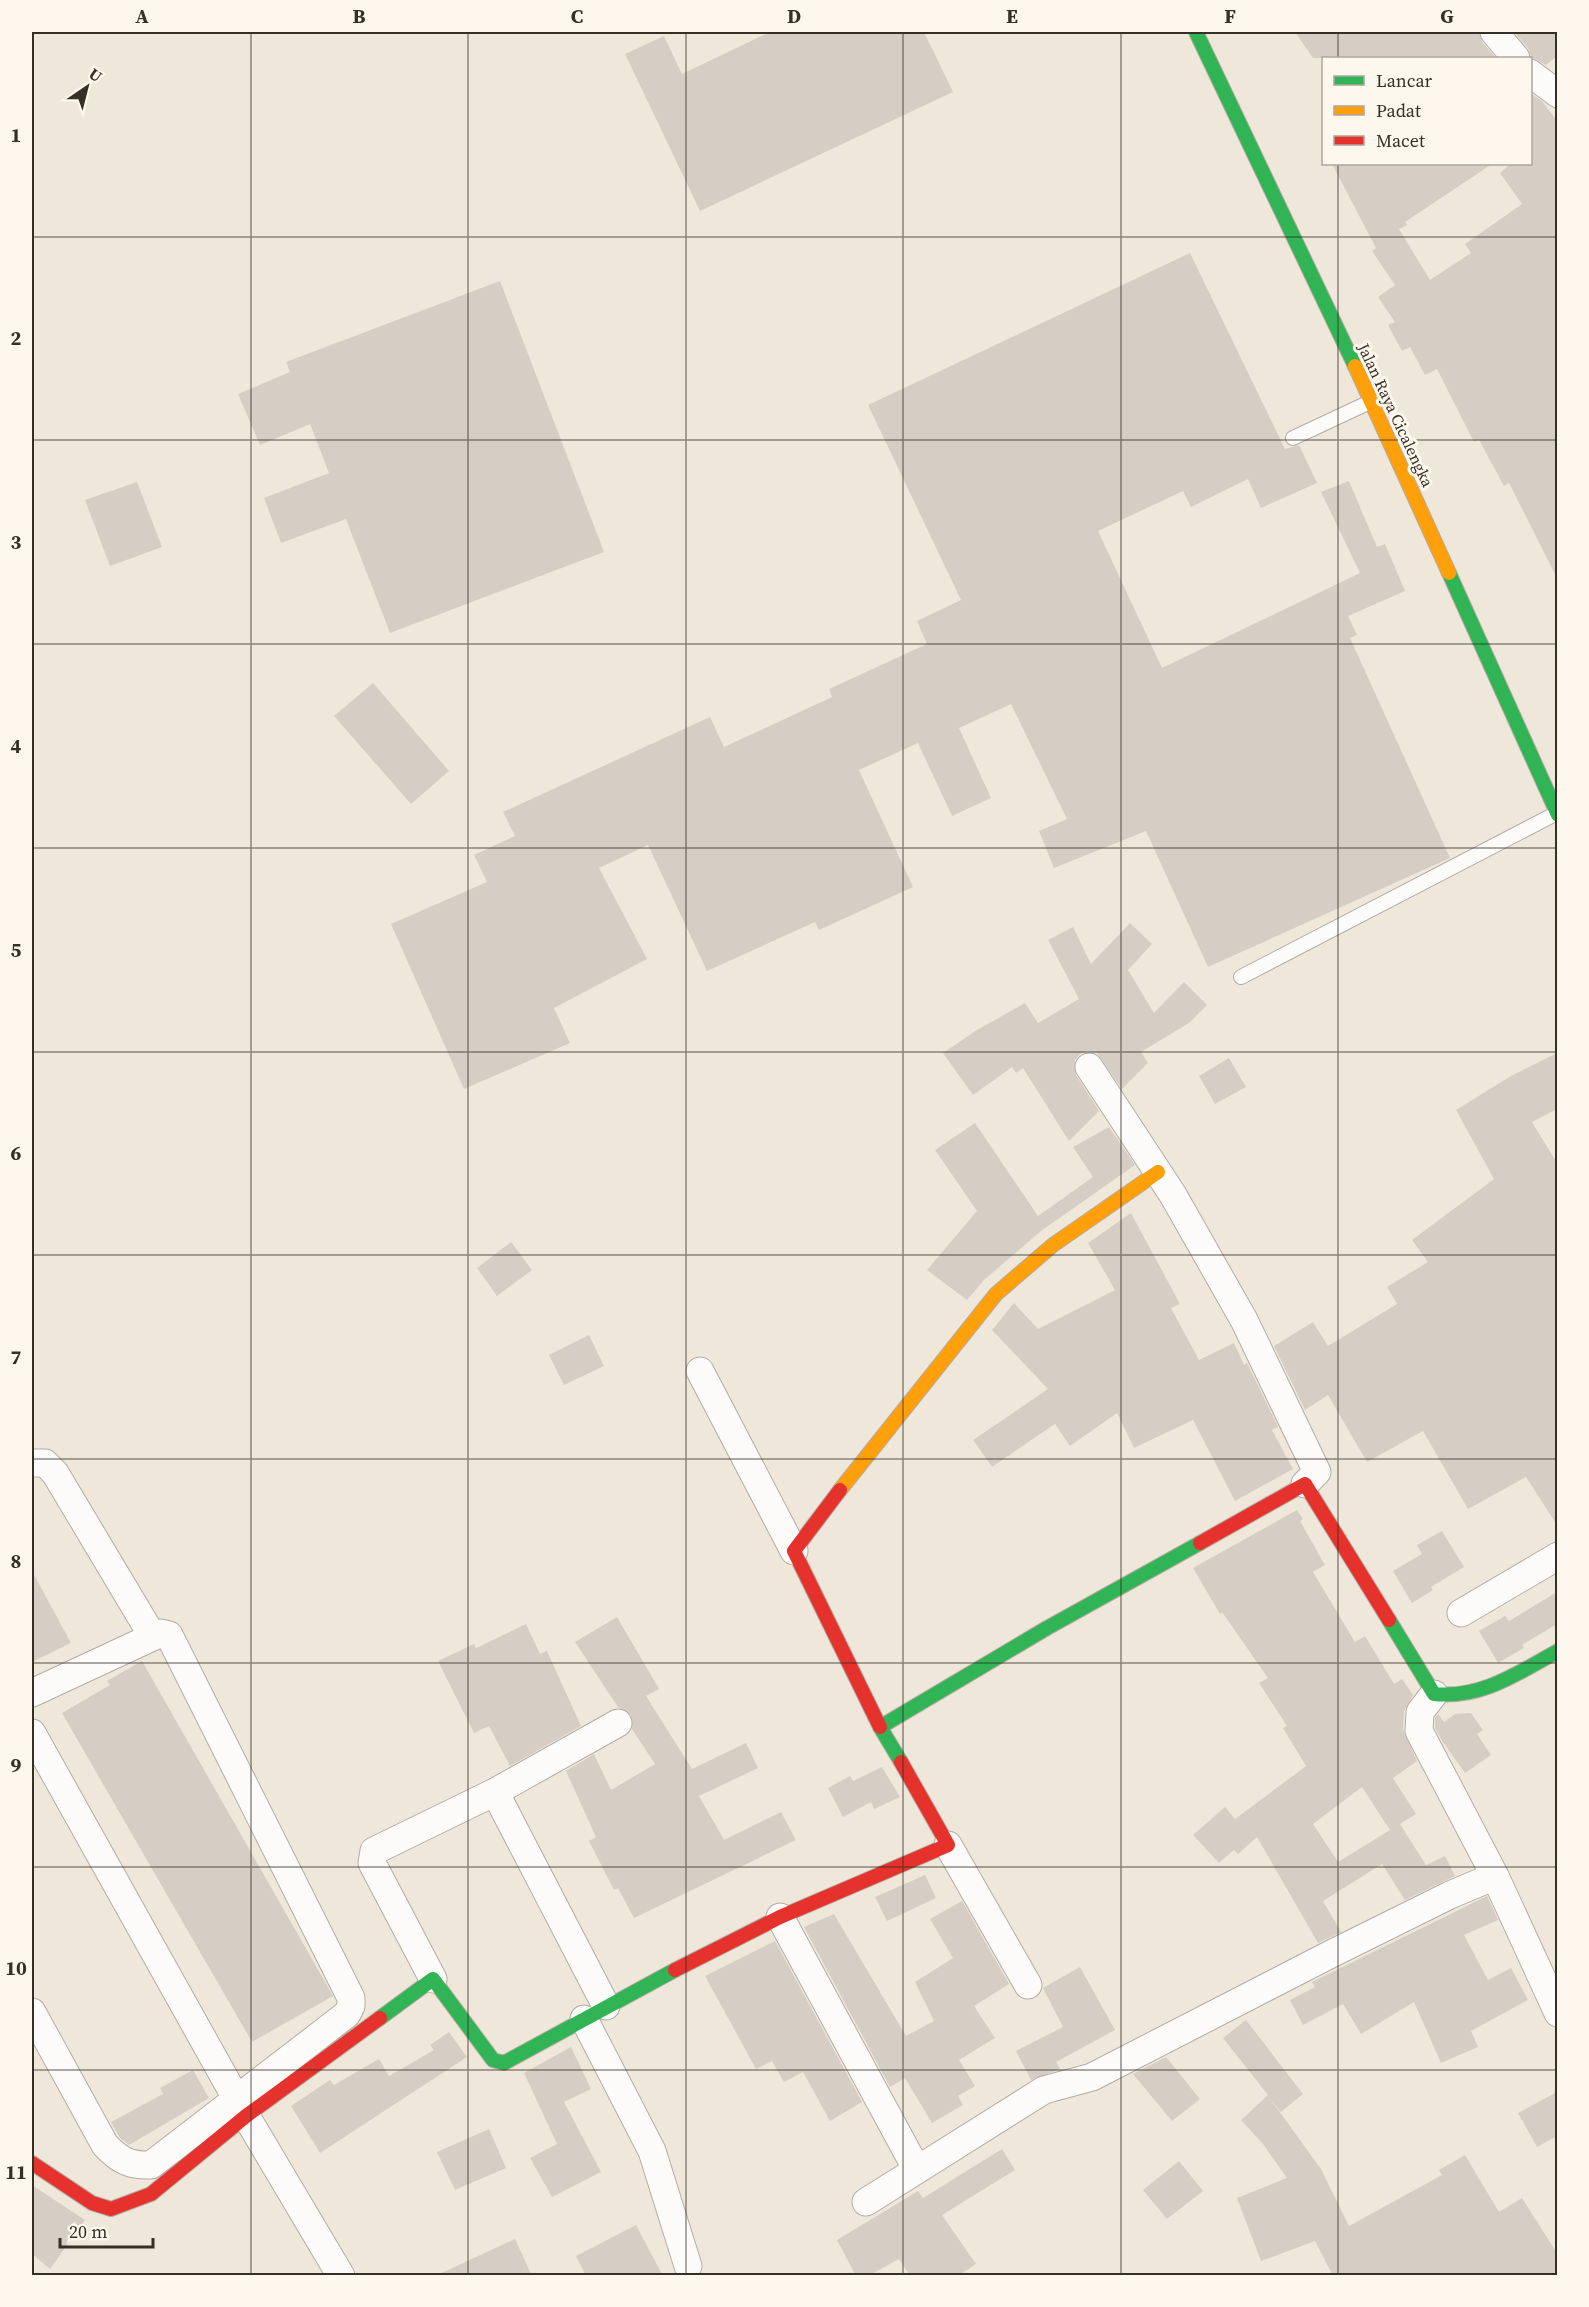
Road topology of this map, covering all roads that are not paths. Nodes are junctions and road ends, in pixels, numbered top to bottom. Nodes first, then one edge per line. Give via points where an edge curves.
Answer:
1 (1196, 32) edge
2 (1494, 32) edge
3 (1515, 57) edge
4 (1532, 75) edge
5 (1557, 94) edge
6 (1372, 401) junction
7 (1293, 438) dead end
8 (1557, 814) edge
9 (1241, 977) dead end
10 (1089, 1067) dead end
11 (1158, 1172) junction
12 (700, 1371) dead end
13 (32, 1463) edge
14 (1305, 1484) junction
15 (794, 1551) junction
16 (1557, 1556) edge
17 (1461, 1613) dead end
18 (153, 1637) junction
19 (1557, 1651) edge
20 (32, 1693) edge
21 (1434, 1694) junction
22 (618, 1723) dead end
23 (880, 1727) junction
24 (32, 1733) edge
25 (495, 1792) junction
26 (948, 1845) junction
27 (1495, 1876) junction
28 (780, 1917) junction
29 (433, 1979) junction
30 (1028, 1985) dead end
31 (595, 2012) junction
32 (1557, 2013) edge
33 (33, 2017) edge
34 (241, 2107) junction
35 (32, 2163) edge
36 (917, 2170) junction
37 (866, 2202) dead end
38 (688, 2265) dead end
39 (341, 2276) edge

1 - 6 street, Jalan Raya Cicalengka
2 - 3 street
4 - 5 street
6 - 7 lane
6 - 8 street, Jalan Raya Cicalengka
8 - 9 lane
10 - 11 street
11 - 14 street via 1244,1320 1300,1434 1317,1472
11 - 15 street via 1053,1245 996,1294
12 - 15 street
13 - 18 street via 45,1463 55,1473
14 - 21 street
14 - 23 street via 1047,1628
15 - 23 street
16 - 17 street
18 - 20 street
18 - 34 street via 169,1635 351,1998 347,2014
19 - 21 street via 1475,1694
21 - 27 street via 1420,1712 1419,1731
22 - 25 street
23 - 26 street
24 - 34 street
25 - 29 street via 372,1854 372,1863
25 - 31 street
26 - 28 street
26 - 30 street
27 - 32 street
27 - 36 street via 1331,1954 1092,2077 1044,2090
28 - 31 street
28 - 36 street
29 - 31 street via 493,2060 504,2063
29 - 34 street
31 - 38 street via 652,2151
33 - 34 street via 105,2145 117,2158 135,2166 151,2165
34 - 35 street via 151,2194 111,2209 92,2203
34 - 39 street
36 - 37 street

